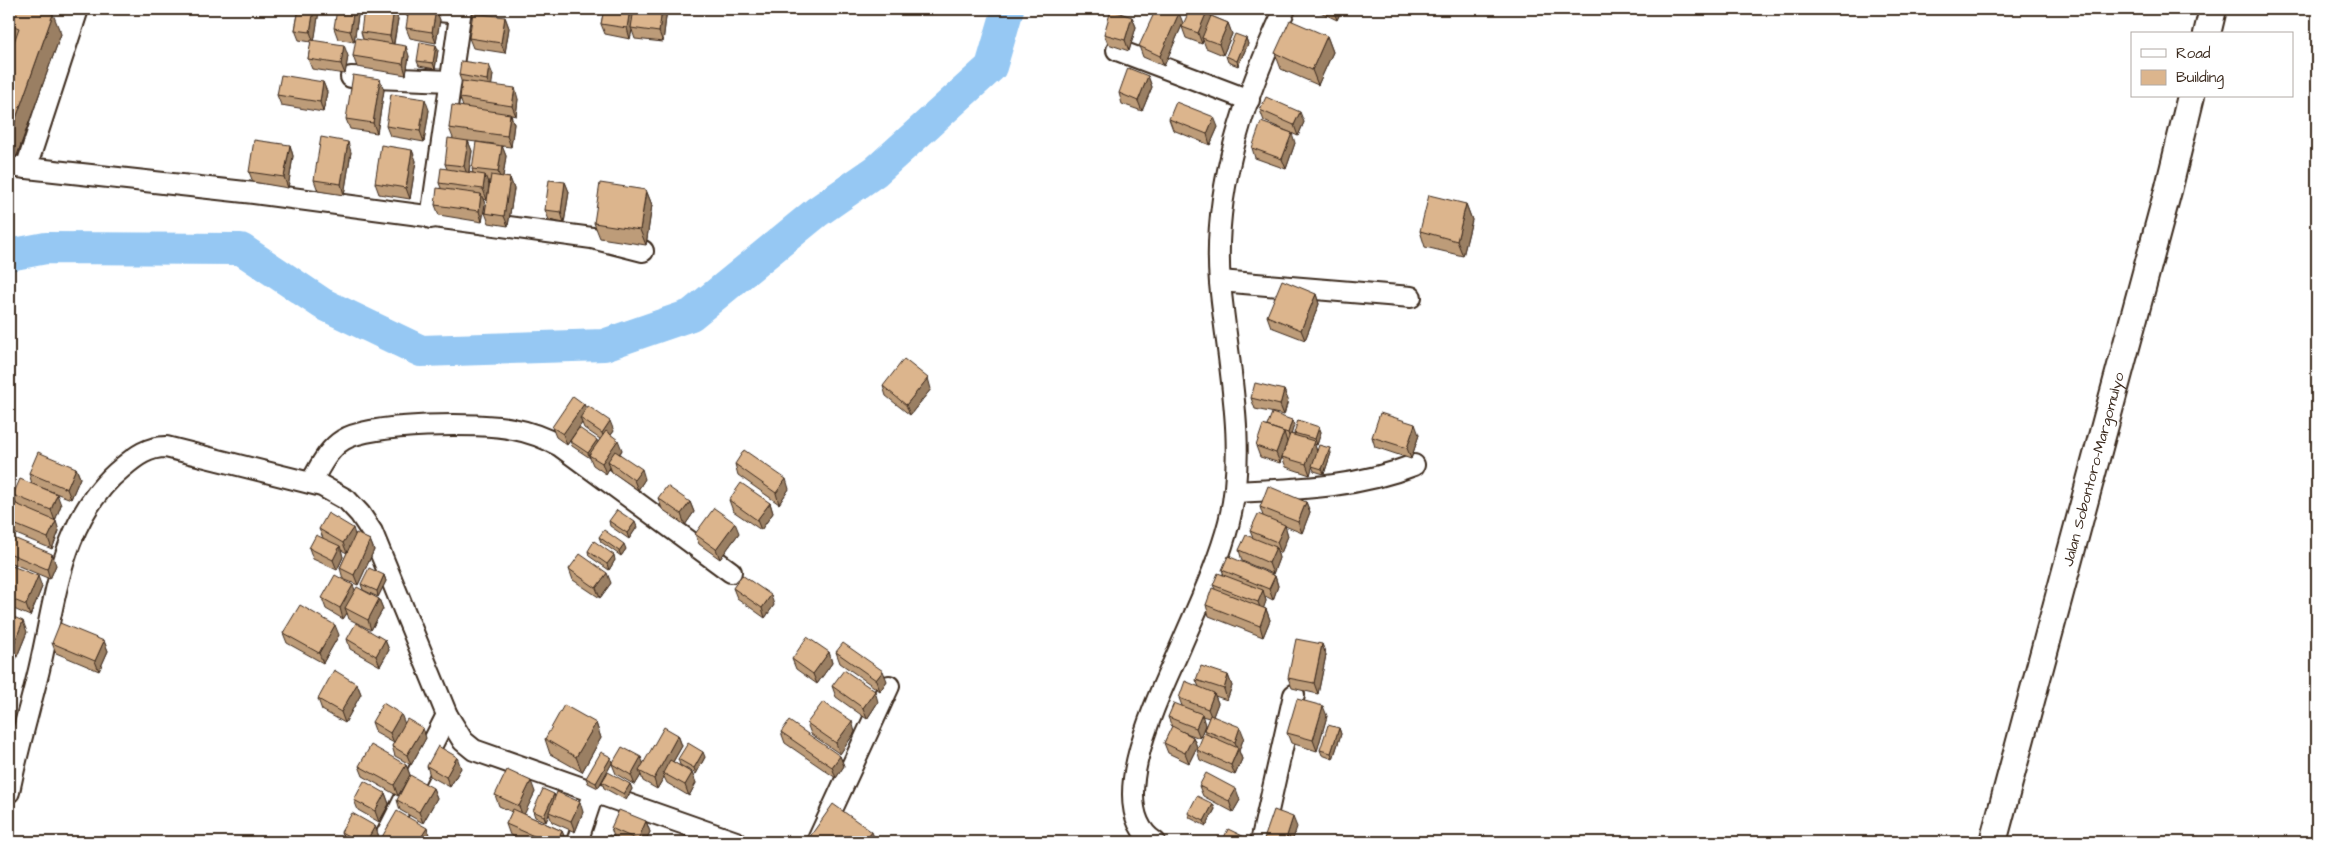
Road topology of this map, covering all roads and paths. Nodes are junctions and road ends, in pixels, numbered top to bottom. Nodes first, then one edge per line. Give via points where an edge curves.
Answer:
1 (37, 9) edge
2 (416, 9) edge
3 (1285, 9) edge
4 (2213, 9) edge
5 (460, 11) edge
6 (76, 16) edge
7 (2207, 32) edge
8 (1117, 50) dead end
9 (352, 77) edge
10 (450, 81) junction
11 (2191, 98) edge
12 (1249, 100) junction
13 (18, 167) edge
14 (431, 218) junction
15 (643, 251) dead end
16 (1220, 281) junction
17 (1411, 297) dead end
18 (1414, 465) dead end
19 (310, 482) junction
20 (1235, 492) junction
21 (731, 572) dead end
22 (889, 686) dead end
23 (1294, 695) dead end
24 (447, 715) junction
25 (11, 766) edge
26 (594, 791) junction
27 (9, 792) edge
28 (387, 834) edge
29 (577, 842) edge
30 (736, 842) edge
31 (817, 842) edge
32 (1155, 842) edge
33 (1261, 842) edge
34 (1993, 842) edge

1 - 6 street
2 - 5 street
3 - 12 street via 1264,54
4 - 7 street
5 - 10 street
6 - 13 street
8 - 12 street
9 - 10 street
10 - 14 street
11 - 34 street, Jalan Sobontoro-Margomulyo
12 - 16 street via 1223,198
13 - 14 street via 254,193
14 - 15 street via 592,238
16 - 17 street
16 - 20 street via 1231,376
18 - 20 street via 1383,476 1340,485
19 - 21 street via 342,440 361,432 436,424 513,428 560,446
19 - 24 street via 347,500 372,532
19 - 25 street via 166,446 142,453 114,474 96,492 74,531
20 - 32 street via 1223,540 1139,750 1134,787 1135,812 1141,830
22 - 31 street
23 - 33 street
24 - 26 street via 463,741 474,750
24 - 28 street
25 - 27 street
26 - 29 street
26 - 30 street

